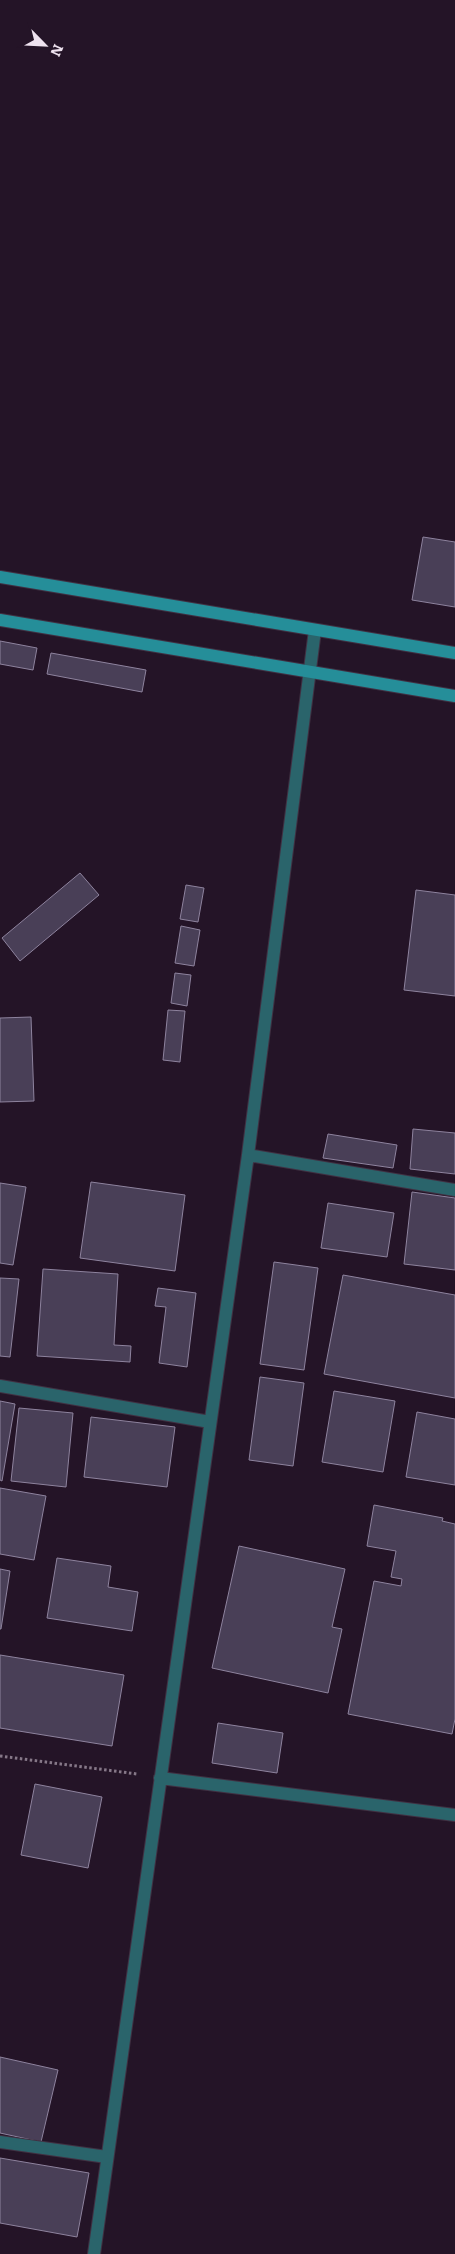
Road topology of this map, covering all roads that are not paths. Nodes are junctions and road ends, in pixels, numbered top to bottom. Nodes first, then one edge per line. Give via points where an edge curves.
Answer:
1 (0, 577) edge
2 (0, 620) edge
3 (315, 630) junction
4 (455, 653) edge
5 (309, 672) junction
6 (455, 696) edge
7 (248, 1155) junction
8 (455, 1190) edge
9 (0, 1386) edge
10 (210, 1422) junction
11 (160, 1778) junction
12 (455, 1816) edge
13 (0, 2142) edge
14 (108, 2157) junction
15 (94, 2254) edge

1 - 3 main road
2 - 5 main road
3 - 4 main road
3 - 5 street
5 - 6 main road
5 - 7 street
7 - 8 street
7 - 10 street
9 - 10 street
10 - 11 street
11 - 12 street
11 - 14 street
13 - 14 street
14 - 15 street

